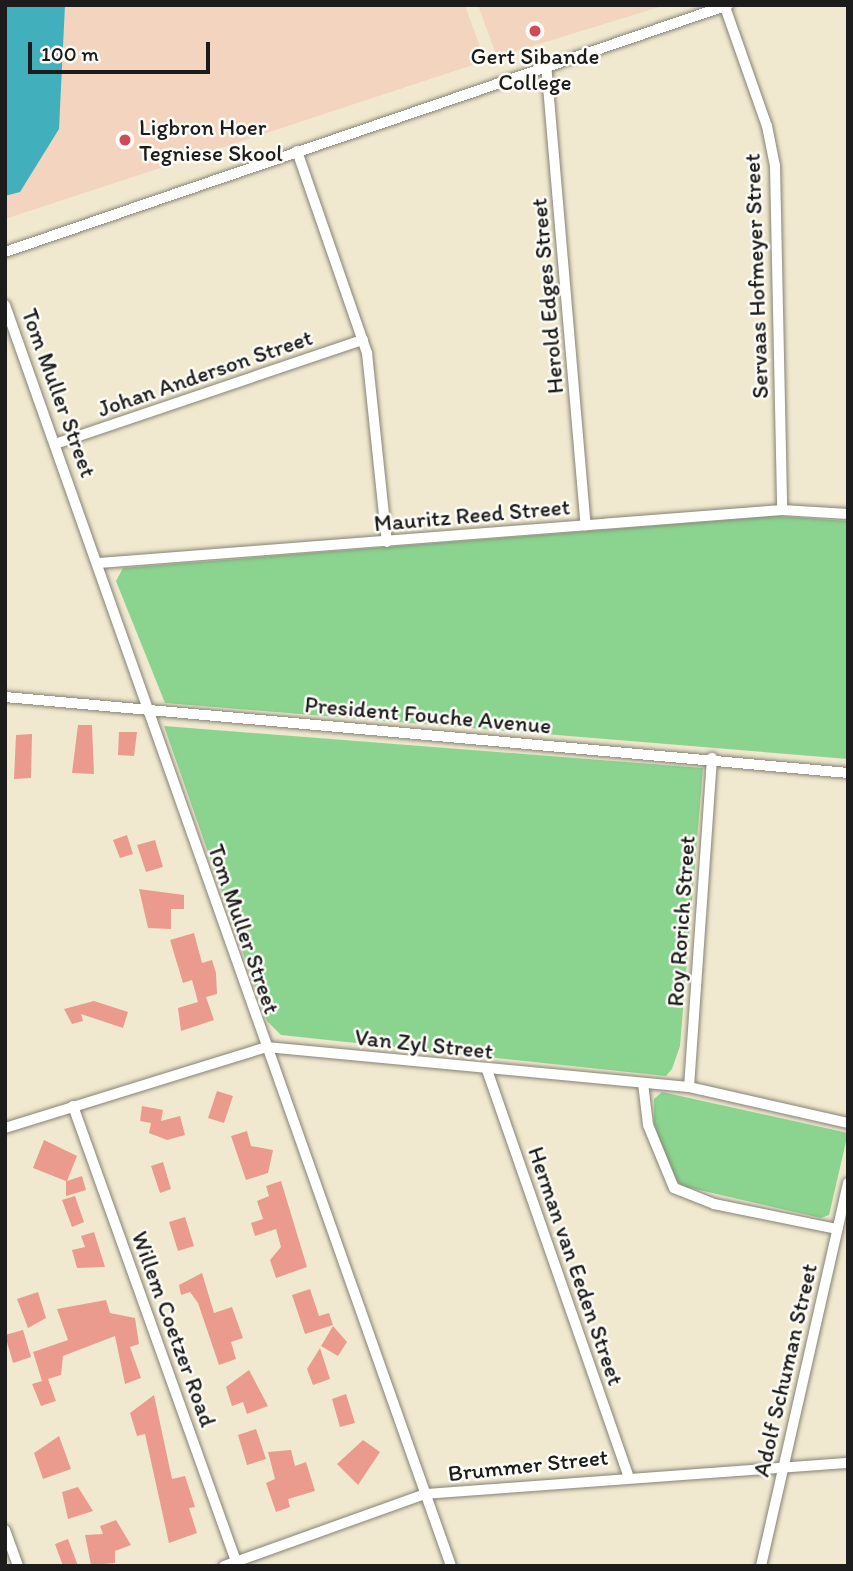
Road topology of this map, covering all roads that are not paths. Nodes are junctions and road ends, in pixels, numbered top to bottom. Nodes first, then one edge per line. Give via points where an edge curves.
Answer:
1 (726, 6) edge
2 (546, 63) junction
3 (297, 151) junction
4 (5, 252) edge
5 (5, 305) edge
6 (363, 340) junction
7 (58, 443) junction
8 (782, 510) junction
9 (848, 514) edge
10 (586, 525) junction
11 (387, 542) junction
12 (99, 563) junction
13 (5, 697) edge
14 (146, 709) junction
15 (712, 758) junction
16 (848, 773) edge
17 (266, 1047) junction
18 (486, 1070) junction
19 (643, 1083) junction
20 (689, 1087) junction
21 (73, 1106) junction
22 (848, 1123) edge
23 (5, 1128) edge
24 (848, 1183) edge
25 (837, 1230) junction
26 (848, 1462) edge
27 (782, 1466) junction
28 (628, 1474) junction
29 (425, 1494) junction
30 (5, 1530) edge
31 (238, 1564) edge
32 (18, 1566) edge
33 (224, 1566) edge
34 (451, 1566) edge
35 (761, 1566) edge

1 - 2 street
1 - 8 street, Servaas Hofmeyer Street via 767,126 775,166
2 - 3 street
2 - 10 street, Herold Edges Street
3 - 4 street
3 - 6 street
5 - 7 street, Tom Muller Street
6 - 7 street, Johan Anderson Street
6 - 11 street
7 - 12 street, Tom Muller Street
8 - 9 street, Mauritz Reed Street
8 - 10 street, Mauritz Reed Street
10 - 11 street, Mauritz Reed Street
11 - 12 street, Mauritz Reed Street
12 - 14 street, Tom Muller Street
13 - 14 street, President Fouche Avenue
14 - 15 street, President Fouche Avenue
14 - 17 street, Tom Muller Street
15 - 16 street, President Fouche Avenue
15 - 20 street, Roy Rorich Street
17 - 18 street, Van Zyl Street
17 - 21 street, Van Zyl Street
17 - 29 street, Tom Muller Street
18 - 19 street, Van Zyl Street
18 - 28 street, Herman van Eeden Street
19 - 20 street, Van Zyl Street
19 - 25 street via 648,1125 674,1188 714,1203
20 - 22 street, Van Zyl Street
21 - 23 street, Van Zyl Street
21 - 31 street, Willem Coetzer Road
24 - 25 street, Adolf Schuman Street
25 - 27 street, Adolf Schuman Street
26 - 27 street, Brummer Street
27 - 28 street, Brummer Street
27 - 35 street, Adolf Schuman Street
28 - 29 street, Brummer Street
29 - 31 street, Brummer Street
29 - 34 street, Tom Muller Street
30 - 32 street
31 - 33 street, Brummer Street

